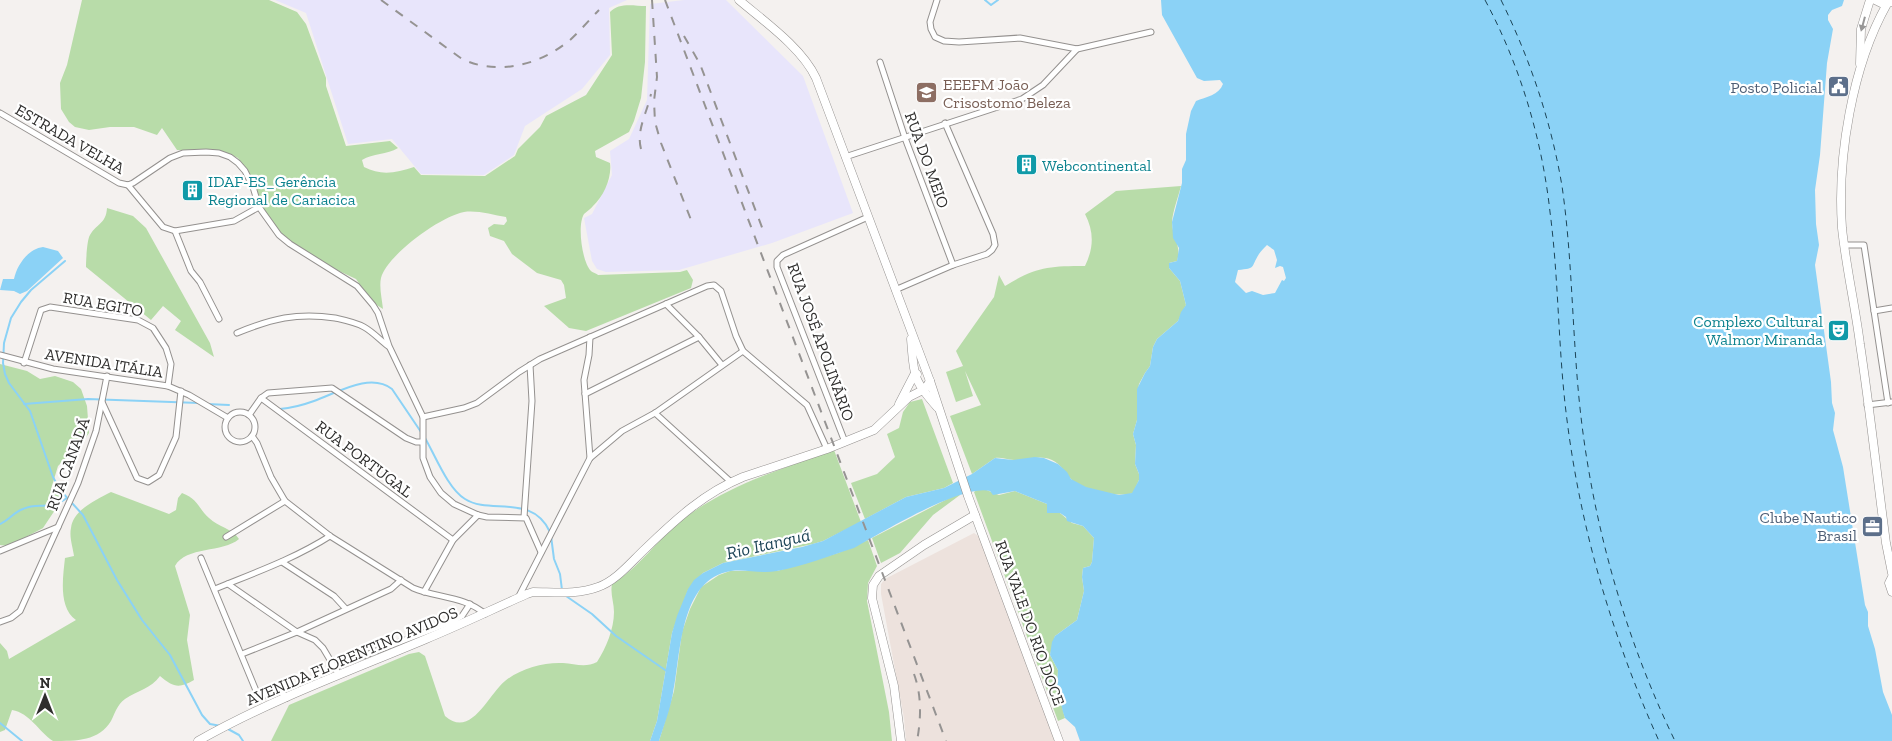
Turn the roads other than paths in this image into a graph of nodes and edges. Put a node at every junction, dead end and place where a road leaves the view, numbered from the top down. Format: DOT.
graph roads {
  1 [pos="740,0"];
  2 [pos="937,0"];
  3 [pos="1870,0"];
  4 [pos="1875,0"];
  5 [pos="1890,3"];
  6 [pos="1151,32"];
  7 [pos="1077,49"];
  8 [pos="880,62"];
  9 [pos="1860,66"];
  10 [pos="0,113"];
  11 [pos="945,123"];
  12 [pos="905,138"];
  13 [pos="845,157"];
  14 [pos="128,185"];
  15 [pos="259,207"];
  16 [pos="868,217"];
  17 [pos="175,231"];
  18 [pos="1844,245"];
  19 [pos="953,265"];
  20 [pos="895,290"];
  21 [pos="666,304"];
  22 [pos="1892,308"];
  23 [pos="1874,311"];
  24 [pos="219,320"];
  25 [pos="910,329"];
  26 [pos="237,333"];
  27 [pos="590,337"];
  28 [pos="699,337"];
  29 [pos="389,346"];
  30 [pos="743,351"];
  31 [pos="0,355"];
  32 [pos="24,363"];
  33 [pos="530,365"];
  34 [pos="722,365"];
  35 [pos="914,375"];
  36 [pos="107,376"];
  37 [pos="929,377"];
  38 [pos="168,386"];
  39 [pos="923,390"];
  40 [pos="181,391"];
  41 [pos="585,394"];
  42 [pos="261,398"];
  43 [pos="102,402"];
  44 [pos="1890,402"];
  45 [pos="1867,405"];
  46 [pos="897,408"];
  47 [pos="940,410"];
  48 [pos="655,413"];
  49 [pos="249,415"];
  50 [pos="422,417"];
  51 [pos="228,418"];
  52 [pos="252,436"];
  53 [pos="422,442"];
  54 [pos="845,442"];
  55 [pos="827,449"];
  56 [pos="590,458"];
  57 [pos="731,482"];
  58 [pos="285,501"];
  59 [pos="478,515"];
  60 [pos="975,515"];
  61 [pos="524,517"];
  62 [pos="58,527"];
  63 [pos="330,536"];
  64 [pos="226,537"];
  65 [pos="453,540"];
  66 [pos="0,551"];
  67 [pos="540,552"];
  68 [pos="201,558"];
  69 [pos="282,562"];
  70 [pos="1892,573"];
  71 [pos="1892,577"];
  72 [pos="400,580"];
  73 [pos="228,584"];
  74 [pos="215,589"];
  75 [pos="1892,591"];
  76 [pos="424,592"];
  77 [pos="518,598"];
  78 [pos="470,604"];
  79 [pos="346,609"];
  80 [pos="485,614"];
  81 [pos="0,622"];
  82 [pos="297,632"];
  83 [pos="242,654"];
  84 [pos="335,667"];
  85 [pos="339,675"];
  86 [pos="287,698"];
  87 [pos="198,741"];
  88 [pos="901,741"];
  89 [pos="1059,741"];
  1 -- 13 [label="street, RUA VALE DO RIO DOCE"];
  2 -- 7 [label="street"];
  3 -- 9 [label="street, one-way"];
  4 -- 5 [label="street"];
  5 -- 9 [label="street"];
  6 -- 7 [label="street"];
  7 -- 11 [label="street"];
  8 -- 12 [label="street, RUA DO MEIO"];
  9 -- 18 [label="street"];
  10 -- 14 [label="street, ESTRADA VELHA"];
  11 -- 12 [label="street"];
  11 -- 19 [label="street"];
  12 -- 13 [label="street"];
  12 -- 19 [label="street, RUA DO MEIO"];
  13 -- 16 [label="street, RUA VALE DO RIO DOCE"];
  14 -- 15 [label="street"];
  14 -- 17 [label="street"];
  15 -- 17 [label="street"];
  15 -- 29 [label="street"];
  16 -- 20 [label="street, RUA VALE DO RIO DOCE"];
  16 -- 54 [label="street, RUA JOSÉ APOLINÁRIO"];
  17 -- 24 [label="street"];
  18 -- 23 [label="street"];
  18 -- 45 [label="street"];
  19 -- 20 [label="street"];
  20 -- 25 [label="street, RUA VALE DO RIO DOCE"];
  21 -- 27 [label="street"];
  21 -- 28 [label="street"];
  21 -- 30 [label="street"];
  22 -- 23 [label="street"];
  23 -- 44 [label="street"];
  25 -- 35 [label="street"];
  25 -- 37 [label="street, RUA VALE DO RIO DOCE"];
  26 -- 29 [label="street"];
  27 -- 33 [label="street"];
  27 -- 41 [label="street"];
  28 -- 34 [label="street"];
  28 -- 41 [label="street"];
  29 -- 50 [label="street"];
  30 -- 34 [label="street"];
  30 -- 55 [label="street"];
  31 -- 32 [label="street, AVENIDA ITÁLIA"];
  32 -- 36 [label="street, AVENIDA ITÁLIA"];
  32 -- 38 [label="street, RUA EGITO"];
  33 -- 50 [label="street"];
  33 -- 61 [label="street"];
  34 -- 48 [label="street"];
  35 -- 37 [label="street"];
  35 -- 39 [label="street"];
  35 -- 46 [label="street"];
  36 -- 38 [label="street, AVENIDA ITÁLIA"];
  36 -- 43 [label="street, RUA CANADÁ"];
  37 -- 39 [label="street"];
  37 -- 47 [label="street, RUA VALE DO RIO DOCE"];
  38 -- 40 [label="street, AVENIDA ITÁLIA"];
  39 -- 46 [label="street"];
  39 -- 47 [label="street"];
  40 -- 43 [label="street"];
  40 -- 51 [label="street, AVENIDA ITÁLIA"];
  41 -- 56 [label="street"];
  42 -- 49 [label="street"];
  42 -- 53 [label="street"];
  42 -- 65 [label="street, RUA PORTUGAL"];
  43 -- 62 [label="street, RUA CANADÁ"];
  44 -- 45 [label="street"];
  45 -- 70 [label="street"];
  46 -- 54 [label="street, AVENIDA FLORENTINO AVIDOS"];
  47 -- 60 [label="street, RUA VALE DO RIO DOCE"];
  48 -- 56 [label="street"];
  48 -- 57 [label="street"];
  49 -- 51 [label="street"];
  49 -- 52 [label="street"];
  50 -- 53 [label="street"];
  51 -- 52 [label="street"];
  52 -- 58 [label="street"];
  53 -- 59 [label="street"];
  54 -- 55 [label="street, AVENIDA FLORENTINO AVIDOS"];
  55 -- 57 [label="street, AVENIDA FLORENTINO AVIDOS"];
  56 -- 67 [label="street"];
  57 -- 77 [label="street, AVENIDA FLORENTINO AVIDOS"];
  58 -- 63 [label="street"];
  58 -- 64 [label="street"];
  59 -- 61 [label="street"];
  59 -- 65 [label="street"];
  60 -- 88 [label="street"];
  60 -- 89 [label="street, RUA VALE DO RIO DOCE"];
  61 -- 67 [label="street"];
  62 -- 66 [label="street, RUA CANADÁ"];
  62 -- 81 [label="street"];
  63 -- 69 [label="street"];
  63 -- 72 [label="street"];
  65 -- 76 [label="street"];
  67 -- 77 [label="street"];
  68 -- 74 [label="street"];
  69 -- 73 [label="street"];
  69 -- 79 [label="street"];
  71 -- 75 [label="street"];
  72 -- 76 [label="street"];
  72 -- 79 [label="street"];
  73 -- 74 [label="street"];
  73 -- 82 [label="street"];
  74 -- 83 [label="street"];
  76 -- 78 [label="street"];
  77 -- 80 [label="street, AVENIDA FLORENTINO AVIDOS"];
  78 -- 80 [label="street"];
  78 -- 84 [label="street"];
  79 -- 82 [label="street"];
  80 -- 85 [label="street, AVENIDA FLORENTINO AVIDOS"];
  82 -- 83 [label="street"];
  82 -- 84 [label="street"];
  83 -- 86 [label="street"];
  84 -- 85 [label="street"];
  85 -- 86 [label="street, AVENIDA FLORENTINO AVIDOS"];
  86 -- 87 [label="street, AVENIDA FLORENTINO AVIDOS"];
}
